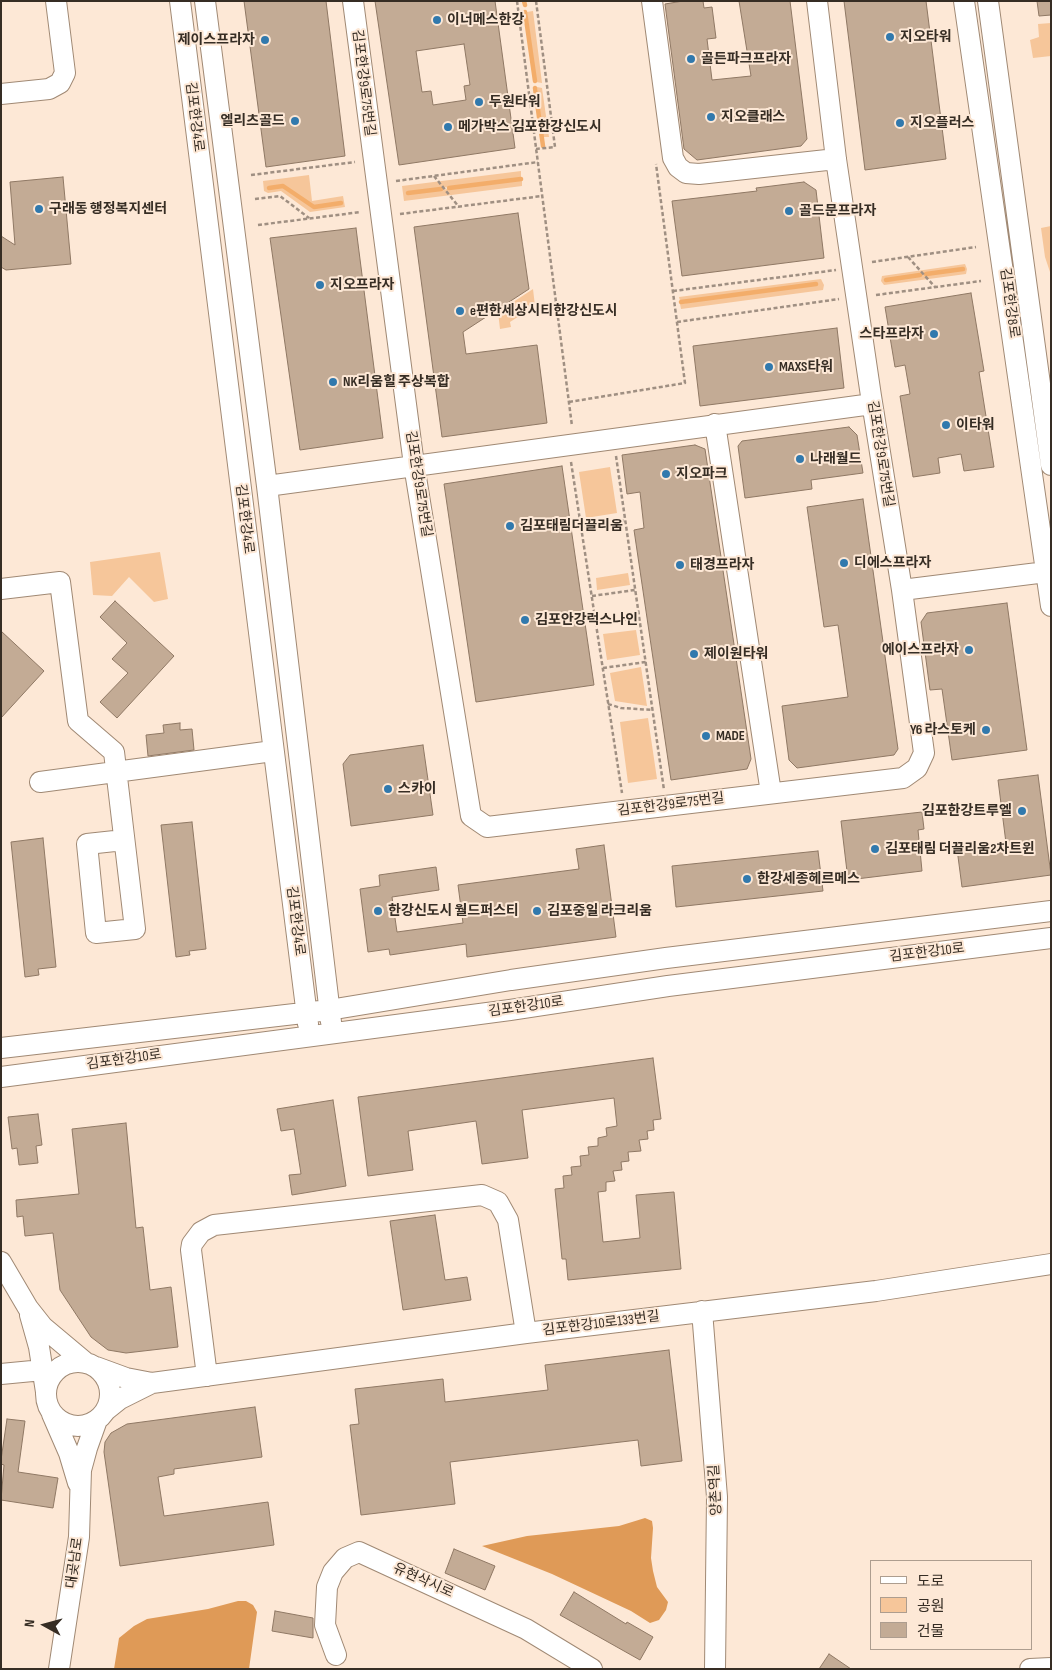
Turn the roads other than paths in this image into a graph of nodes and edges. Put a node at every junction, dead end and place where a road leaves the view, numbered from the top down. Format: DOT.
graph roads {
  1 [pos="56,1"];
  2 [pos="180,1"];
  3 [pos="206,1"];
  4 [pos="353,1"];
  5 [pos="652,1"];
  6 [pos="817,1"];
  7 [pos="964,1"];
  8 [pos="988,1"];
  9 [pos="1,94"];
  10 [pos="836,159"];
  11 [pos="872,404"];
  12 [pos="715,424"];
  13 [pos="414,465"];
  14 [pos="1051,465"];
  15 [pos="267,486"];
  16 [pos="1046,572"];
  17 [pos="1,589"];
  18 [pos="902,590"];
  19 [pos="1051,606"];
  20 [pos="273,751"];
  21 [pos="116,772"];
  22 [pos="40,782"];
  23 [pos="771,792"];
  24 [pos="124,840"];
  25 [pos="1051,911"];
  26 [pos="1051,938"];
  27 [pos="329,1010"];
  28 [pos="307,1012"];
  29 [pos="332,1034"];
  30 [pos="310,1037"];
  31 [pos="1,1048"];
  32 [pos="1,1077"];
  33 [pos="1,1262"];
  34 [pos="1051,1264"];
  35 [pos="28,1308"];
  36 [pos="702,1311"];
  37 [pos="526,1333"];
  38 [pos="91,1365"];
  39 [pos="43,1370"];
  40 [pos="1,1374"];
  41 [pos="207,1376"];
  42 [pos="152,1382"];
  43 [pos="46,1392"];
  44 [pos="51,1412"];
  45 [pos="101,1416"];
  46 [pos="80,1487"];
  47 [pos="336,1655"];
  48 [pos="1051,1668"];
  49 [pos="59,1669"];
  50 [pos="592,1669"];
  51 [pos="715,1669"];
  52 [pos="1030,1669"];
  1 -- 9 [label="street"];
  2 -- 20 [label="street, 김포한강4로"];
  3 -- 15 [label="street, 김포한강4로"];
  4 -- 13 [label="street, 김포한강9로75번길"];
  5 -- 10 [label="street"];
  6 -- 10 [label="street, 김포한강9로75번길"];
  7 -- 16 [label="street, 김포한강8로"];
  8 -- 14 [label="street, 김포한강8로"];
  10 -- 11 [label="street, 김포한강9로75번길"];
  11 -- 12 [label="street"];
  11 -- 18 [label="street, 김포한강9로75번길"];
  12 -- 13 [label="street"];
  12 -- 23 [label="street"];
  13 -- 15 [label="street"];
  13 -- 23 [label="street, 김포한강9로75번길"];
  15 -- 27 [label="street, 김포한강4로"];
  16 -- 18 [label="street"];
  16 -- 19 [label="street, 김포한강8로"];
  17 -- 21 [label="street"];
  18 -- 23 [label="street, 김포한강9로75번길"];
  20 -- 21 [label="street"];
  20 -- 28 [label="street, 김포한강4로"];
  21 -- 22 [label="street"];
  21 -- 24 [label="street"];
  24 -- 24 [label="street"];
  25 -- 27 [label="street, 김포한강10로"];
  26 -- 29 [label="street, 김포한강10로"];
  27 -- 28 [label="street, 김포한강10로"];
  27 -- 29 [label="street, 김포한강4로"];
  28 -- 30 [label="street, 김포한강4로"];
  28 -- 31 [label="street, 김포한강10로"];
  29 -- 30 [label="street, 김포한강10로"];
  30 -- 32 [label="street, 김포한강10로"];
  33 -- 35 [label="street"];
  34 -- 36 [label="street, 김포한강10로133번길"];
  35 -- 38 [label="street"];
  35 -- 39 [label="street"];
  36 -- 37 [label="street, 김포한강10로133번길"];
  36 -- 51 [label="street, 양촌역길"];
  37 -- 41 [label="street, 김포한강10로133번길"];
  37 -- 41 [label="street"];
  38 -- 42 [label="street"];
  38 -- 43 [label="street"];
  38 -- 45 [label="street"];
  39 -- 40 [label="street"];
  39 -- 43 [label="street"];
  41 -- 42 [label="street, 김포한강10로133번길"];
  42 -- 45 [label="street"];
  43 -- 44 [label="street"];
  44 -- 45 [label="street"];
  44 -- 46 [label="street"];
  45 -- 46 [label="street"];
  46 -- 49 [label="street, 대곶남로"];
  47 -- 50 [label="street, 유현삭시로"];
  48 -- 52 [label="street"];
}
